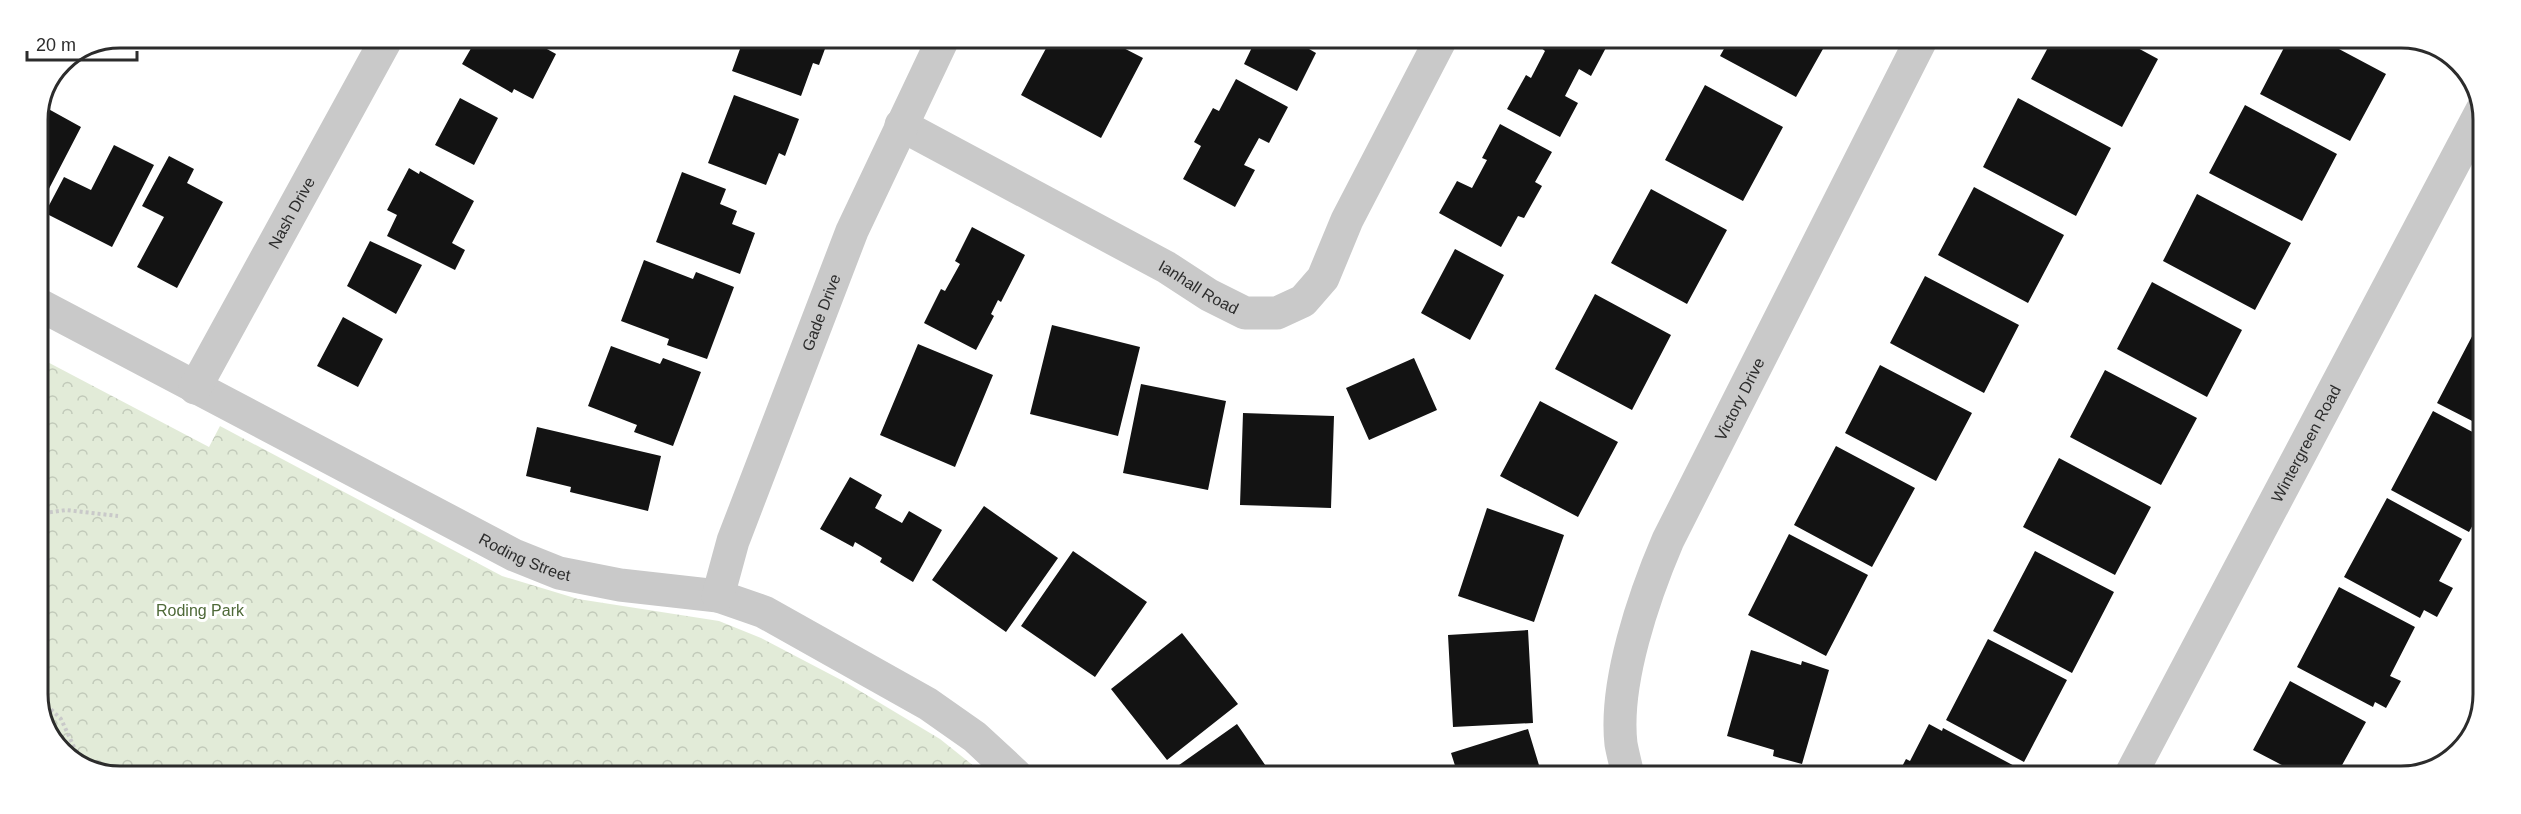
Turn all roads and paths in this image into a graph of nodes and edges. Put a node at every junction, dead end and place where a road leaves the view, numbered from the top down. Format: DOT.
graph roads {
  1 [pos="382,48"];
  2 [pos="939,48"];
  3 [pos="1436,48"];
  4 [pos="1917,48"];
  5 [pos="901,125"];
  6 [pos="2473,127"];
  7 [pos="48,309"];
  8 [pos="195,388"];
  9 [pos="48,513"];
  10 [pos="118,516"];
  11 [pos="718,596"];
  12 [pos="49,707"];
  13 [pos="76,751"];
  14 [pos="1006,766"];
  15 [pos="1626,766"];
  16 [pos="2135,766"];
  1 -- 8 [label="street, Nash Drive"];
  2 -- 5 [label="street, Gade Drive"];
  3 -- 5 [label="street, Ianhall Road"];
  4 -- 15 [label="street, Victory Drive"];
  5 -- 11 [label="street, Gade Drive"];
  6 -- 16 [label="street, Wintergreen Road"];
  7 -- 8 [label="street, Roding Street"];
  8 -- 11 [label="street, Roding Street"];
  9 -- 10 [label="path"];
  11 -- 14 [label="street, Roding Street"];
  12 -- 13 [label="path"];
}
